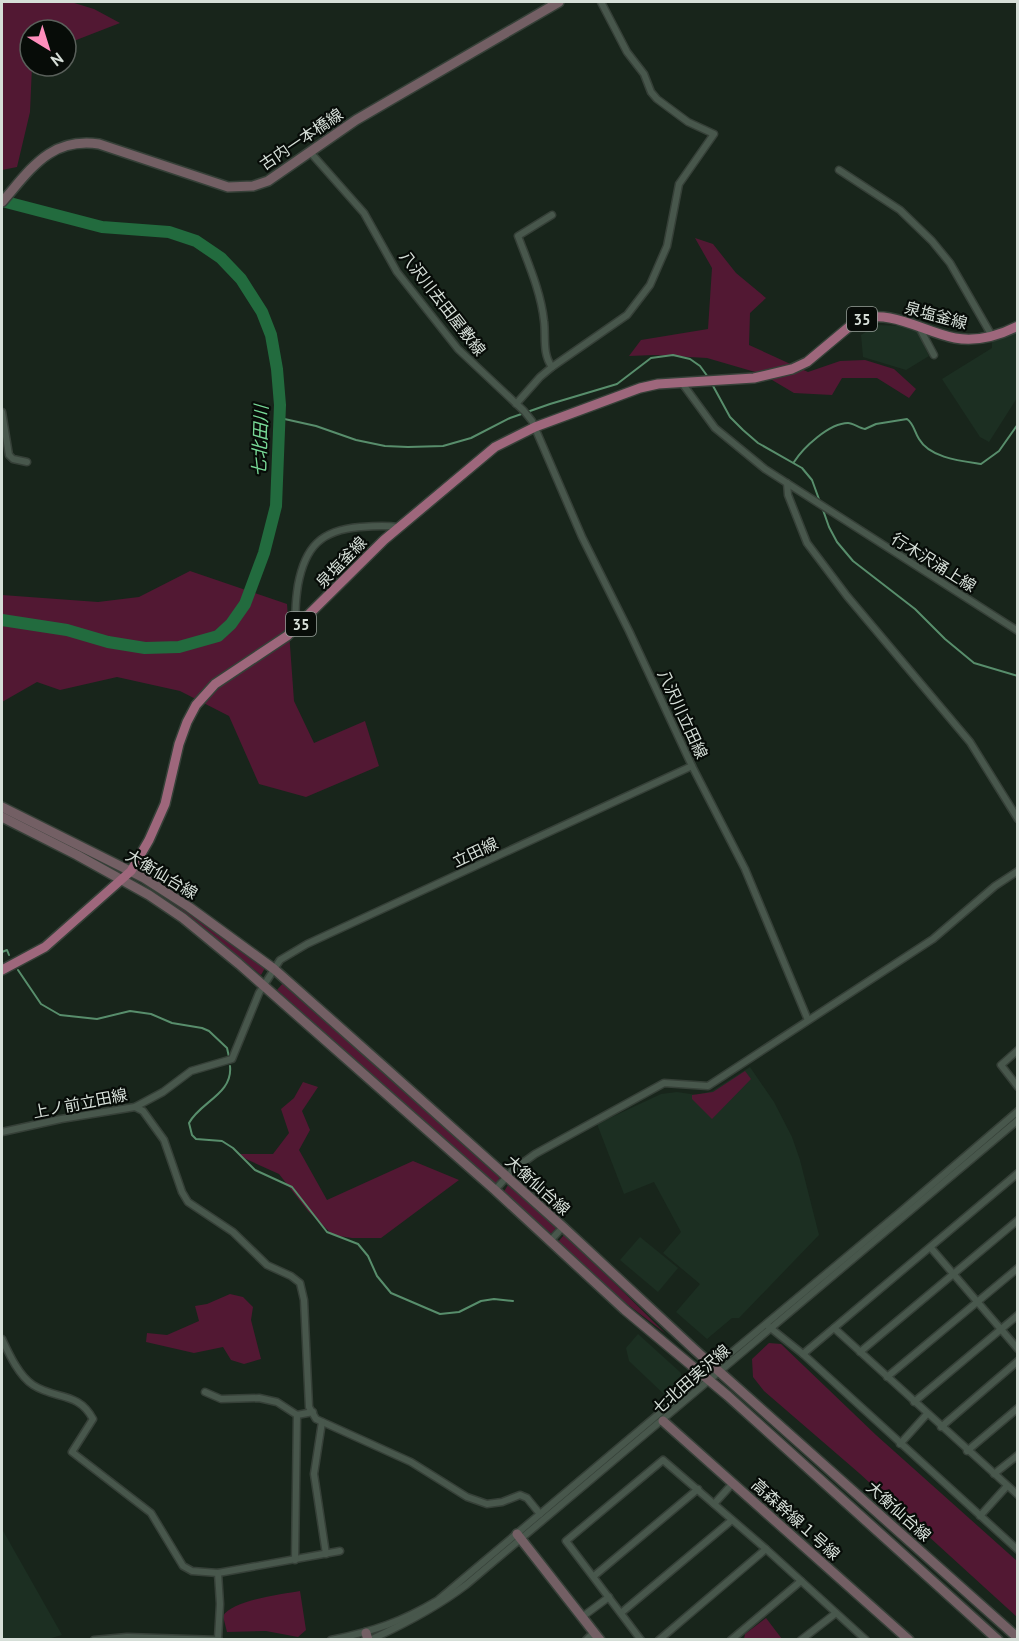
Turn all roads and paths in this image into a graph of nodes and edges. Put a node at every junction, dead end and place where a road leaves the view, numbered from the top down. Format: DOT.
graph roads {
  1 [pos="559,2"];
  2 [pos="602,2"];
  3 [pos="310,152"];
  4 [pos="839,171"];
  5 [pos="2,202"];
  6 [pos="552,215"];
  7 [pos="1017,326"];
  8 [pos="919,327"];
  9 [pos="992,336"];
  10 [pos="934,355"];
  11 [pos="552,367"];
  12 [pos="682,383"];
  13 [pos="518,406"];
  14 [pos="2,412"];
  15 [pos="533,424"];
  16 [pos="27,462"];
  17 [pos="787,483"];
  18 [pos="398,527"];
  19 [pos="297,627"];
  20 [pos="1017,631"];
  21 [pos="692,766"];
  22 [pos="2,807"];
  23 [pos="2,817"];
  24 [pos="1017,819"];
  25 [pos="131,871"];
  26 [pos="1017,871"];
  27 [pos="122,881"];
  28 [pos="274,969"];
  29 [pos="2,970"];
  30 [pos="263,985"];
  31 [pos="808,1020"];
  32 [pos="1017,1050"];
  33 [pos="1017,1087"];
  34 [pos="135,1107"];
  35 [pos="1017,1111"];
  36 [pos="1017,1120"];
  37 [pos="2,1132"];
  38 [pos="1017,1173"];
  39 [pos="507,1177"];
  40 [pos="495,1190"];
  41 [pos="1017,1220"];
  42 [pos="562,1227"];
  43 [pos="550,1241"];
  44 [pos="931,1248"];
  45 [pos="1017,1268"];
  46 [pos="954,1274"];
  47 [pos="978,1302"];
  48 [pos="1017,1315"];
  49 [pos="768,1326"];
  50 [pos="834,1328"];
  51 [pos="1000,1329"];
  52 [pos="2,1339"];
  53 [pos="1017,1349"];
  54 [pos="860,1352"];
  55 [pos="803,1354"];
  56 [pos="1017,1361"];
  57 [pos="718,1369"];
  58 [pos="886,1377"];
  59 [pos="707,1378"];
  60 [pos="205,1392"];
  61 [pos="914,1402"];
  62 [pos="1017,1408"];
  63 [pos="313,1413"];
  64 [pos="927,1414"];
  65 [pos="297,1415"];
  66 [pos="663,1421"];
  67 [pos="322,1422"];
  68 [pos="941,1427"];
  69 [pos="900,1444"];
  70 [pos="967,1451"];
  71 [pos="1017,1455"];
  72 [pos="994,1474"];
  73 [pos="733,1483"];
  74 [pos="1007,1486"];
  75 [pos="698,1489"];
  76 [pos="1017,1495"];
  77 [pos="714,1504"];
  78 [pos="540,1514"];
  79 [pos="980,1516"];
  80 [pos="732,1520"];
  81 [pos="519,1537"];
  82 [pos="766,1549"];
  83 [pos="1017,1550"];
  84 [pos="340,1551"];
  85 [pos="326,1554"];
  86 [pos="294,1560"];
  87 [pos="218,1573"];
  88 [pos="594,1576"];
  89 [pos="801,1581"];
  90 [pos="609,1597"];
  91 [pos="621,1613"];
  92 [pos="836,1613"];
  93 [pos="582,1617"];
  94 [pos="597,1636"];
  95 [pos="368,1637"];
  96 [pos="902,1637"];
  97 [pos="735,1638"];
  98 [pos="1017,1638"];
  99 [pos="94,1640"];
  100 [pos="219,1640"];
  101 [pos="332,1640"];
  102 [pos="586,1640"];
  103 [pos="641,1640"];
  104 [pos="659,1640"];
  105 [pos="801,1640"];
  106 [pos="866,1640"];
  107 [pos="998,1640"];
  1 -- 3 [label="main road, 古内一本橋線"];
  2 -- 11 [label="street"];
  3 -- 5 [label="main road, 古内一本橋線"];
  3 -- 13 [label="street, 八沢川去田屋敷線"];
  4 -- 9 [label="street"];
  6 -- 11 [label="street"];
  7 -- 9 [label="main road, 泉塩釜線 / 35"];
  8 -- 9 [label="main road, 泉塩釜線 / 35"];
  8 -- 10 [label="street"];
  8 -- 12 [label="main road, 泉塩釜線 / 35"];
  11 -- 13 [label="street"];
  12 -- 15 [label="main road, 泉塩釜線 / 35"];
  12 -- 17 [label="street, 行木沢涌上線"];
  13 -- 15 [label="street, 八沢川去田屋敷線"];
  14 -- 16 [label="street"];
  15 -- 18 [label="main road, 泉塩釜線 / 35"];
  15 -- 21 [label="street, 八沢川立田線"];
  17 -- 20 [label="street, 行木沢涌上線"];
  17 -- 24 [label="street"];
  18 -- 19 [label="main road, 泉塩釜線 / 35"];
  18 -- 19 [label="street"];
  19 -- 25 [label="main road, 泉塩釜線 / 35"];
  21 -- 28 [label="street, 立田線"];
  21 -- 31 [label="street, 八沢川立田線"];
  22 -- 25 [label="main road, 大衡仙台線"];
  23 -- 27 [label="main road, 大衡仙台線"];
  25 -- 27 [label="main road, 泉塩釜線 / 35"];
  25 -- 28 [label="main road, 大衡仙台線"];
  26 -- 31 [label="street"];
  27 -- 29 [label="main road, 泉塩釜線 / 35"];
  27 -- 30 [label="main road, 大衡仙台線"];
  28 -- 30 [label="street, 上ノ前立田線"];
  28 -- 39 [label="main road, 大衡仙台線"];
  30 -- 34 [label="street, 上ノ前立田線"];
  30 -- 40 [label="main road, 大衡仙台線"];
  31 -- 39 [label="street"];
  32 -- 33 [label="street"];
  34 -- 37 [label="street, 上ノ前立田線"];
  34 -- 63 [label="street"];
  35 -- 49 [label="street"];
  36 -- 49 [label="street"];
  38 -- 44 [label="street"];
  39 -- 40 [label="street"];
  39 -- 42 [label="main road, 大衡仙台線"];
  40 -- 43 [label="main road, 大衡仙台線"];
  41 -- 46 [label="street"];
  42 -- 43 [label="street"];
  42 -- 57 [label="main road, 大衡仙台線"];
  43 -- 59 [label="main road, 大衡仙台線"];
  44 -- 46 [label="street"];
  44 -- 50 [label="street"];
  45 -- 47 [label="street"];
  46 -- 47 [label="street"];
  46 -- 54 [label="street"];
  47 -- 51 [label="street"];
  47 -- 58 [label="street"];
  48 -- 51 [label="street"];
  49 -- 55 [label="street"];
  49 -- 57 [label="street"];
  50 -- 54 [label="street"];
  50 -- 55 [label="street"];
  51 -- 53 [label="street"];
  51 -- 61 [label="street"];
  52 -- 87 [label="street"];
  54 -- 58 [label="street"];
  55 -- 69 [label="street"];
  56 -- 68 [label="street"];
  57 -- 59 [label="street"];
  57 -- 98 [label="main road, 大衡仙台線"];
  58 -- 61 [label="street"];
  59 -- 66 [label="street, 七北田実沢線"];
  59 -- 78 [label="street"];
  59 -- 107 [label="main road, 大衡仙台線"];
  60 -- 65 [label="street"];
  61 -- 64 [label="street"];
  62 -- 70 [label="street"];
  63 -- 65 [label="street"];
  63 -- 67 [label="street"];
  64 -- 68 [label="street"];
  64 -- 69 [label="street"];
  65 -- 86 [label="street"];
  66 -- 73 [label="main road, 高森幹線１号線"];
  66 -- 81 [label="street, 七北田実沢線"];
  67 -- 78 [label="street"];
  67 -- 85 [label="street"];
  68 -- 70 [label="street"];
  69 -- 79 [label="street"];
  70 -- 72 [label="street"];
  71 -- 72 [label="street"];
  72 -- 74 [label="street"];
  73 -- 77 [label="street"];
  73 -- 96 [label="main road, 高森幹線１号線"];
  74 -- 76 [label="street"];
  74 -- 79 [label="street"];
  75 -- 77 [label="street"];
  75 -- 88 [label="street"];
  75 -- 88 [label="street"];
  77 -- 80 [label="street"];
  78 -- 81 [label="street"];
  79 -- 83 [label="street"];
  80 -- 82 [label="street"];
  80 -- 91 [label="street"];
  81 -- 93 [label="main road"];
  81 -- 95 [label="street"];
  82 -- 89 [label="street"];
  82 -- 104 [label="street"];
  84 -- 85 [label="street"];
  85 -- 86 [label="street"];
  86 -- 87 [label="street"];
  87 -- 100 [label="street"];
  88 -- 90 [label="street"];
  89 -- 92 [label="street"];
  89 -- 97 [label="street"];
  90 -- 91 [label="street"];
  90 -- 93 [label="street"];
  91 -- 103 [label="street"];
  92 -- 105 [label="street"];
  92 -- 106 [label="street"];
  93 -- 94 [label="main road"];
  94 -- 102 [label="street"];
  95 -- 101 [label="street"];
  99 -- 100 [label="street"];
}
